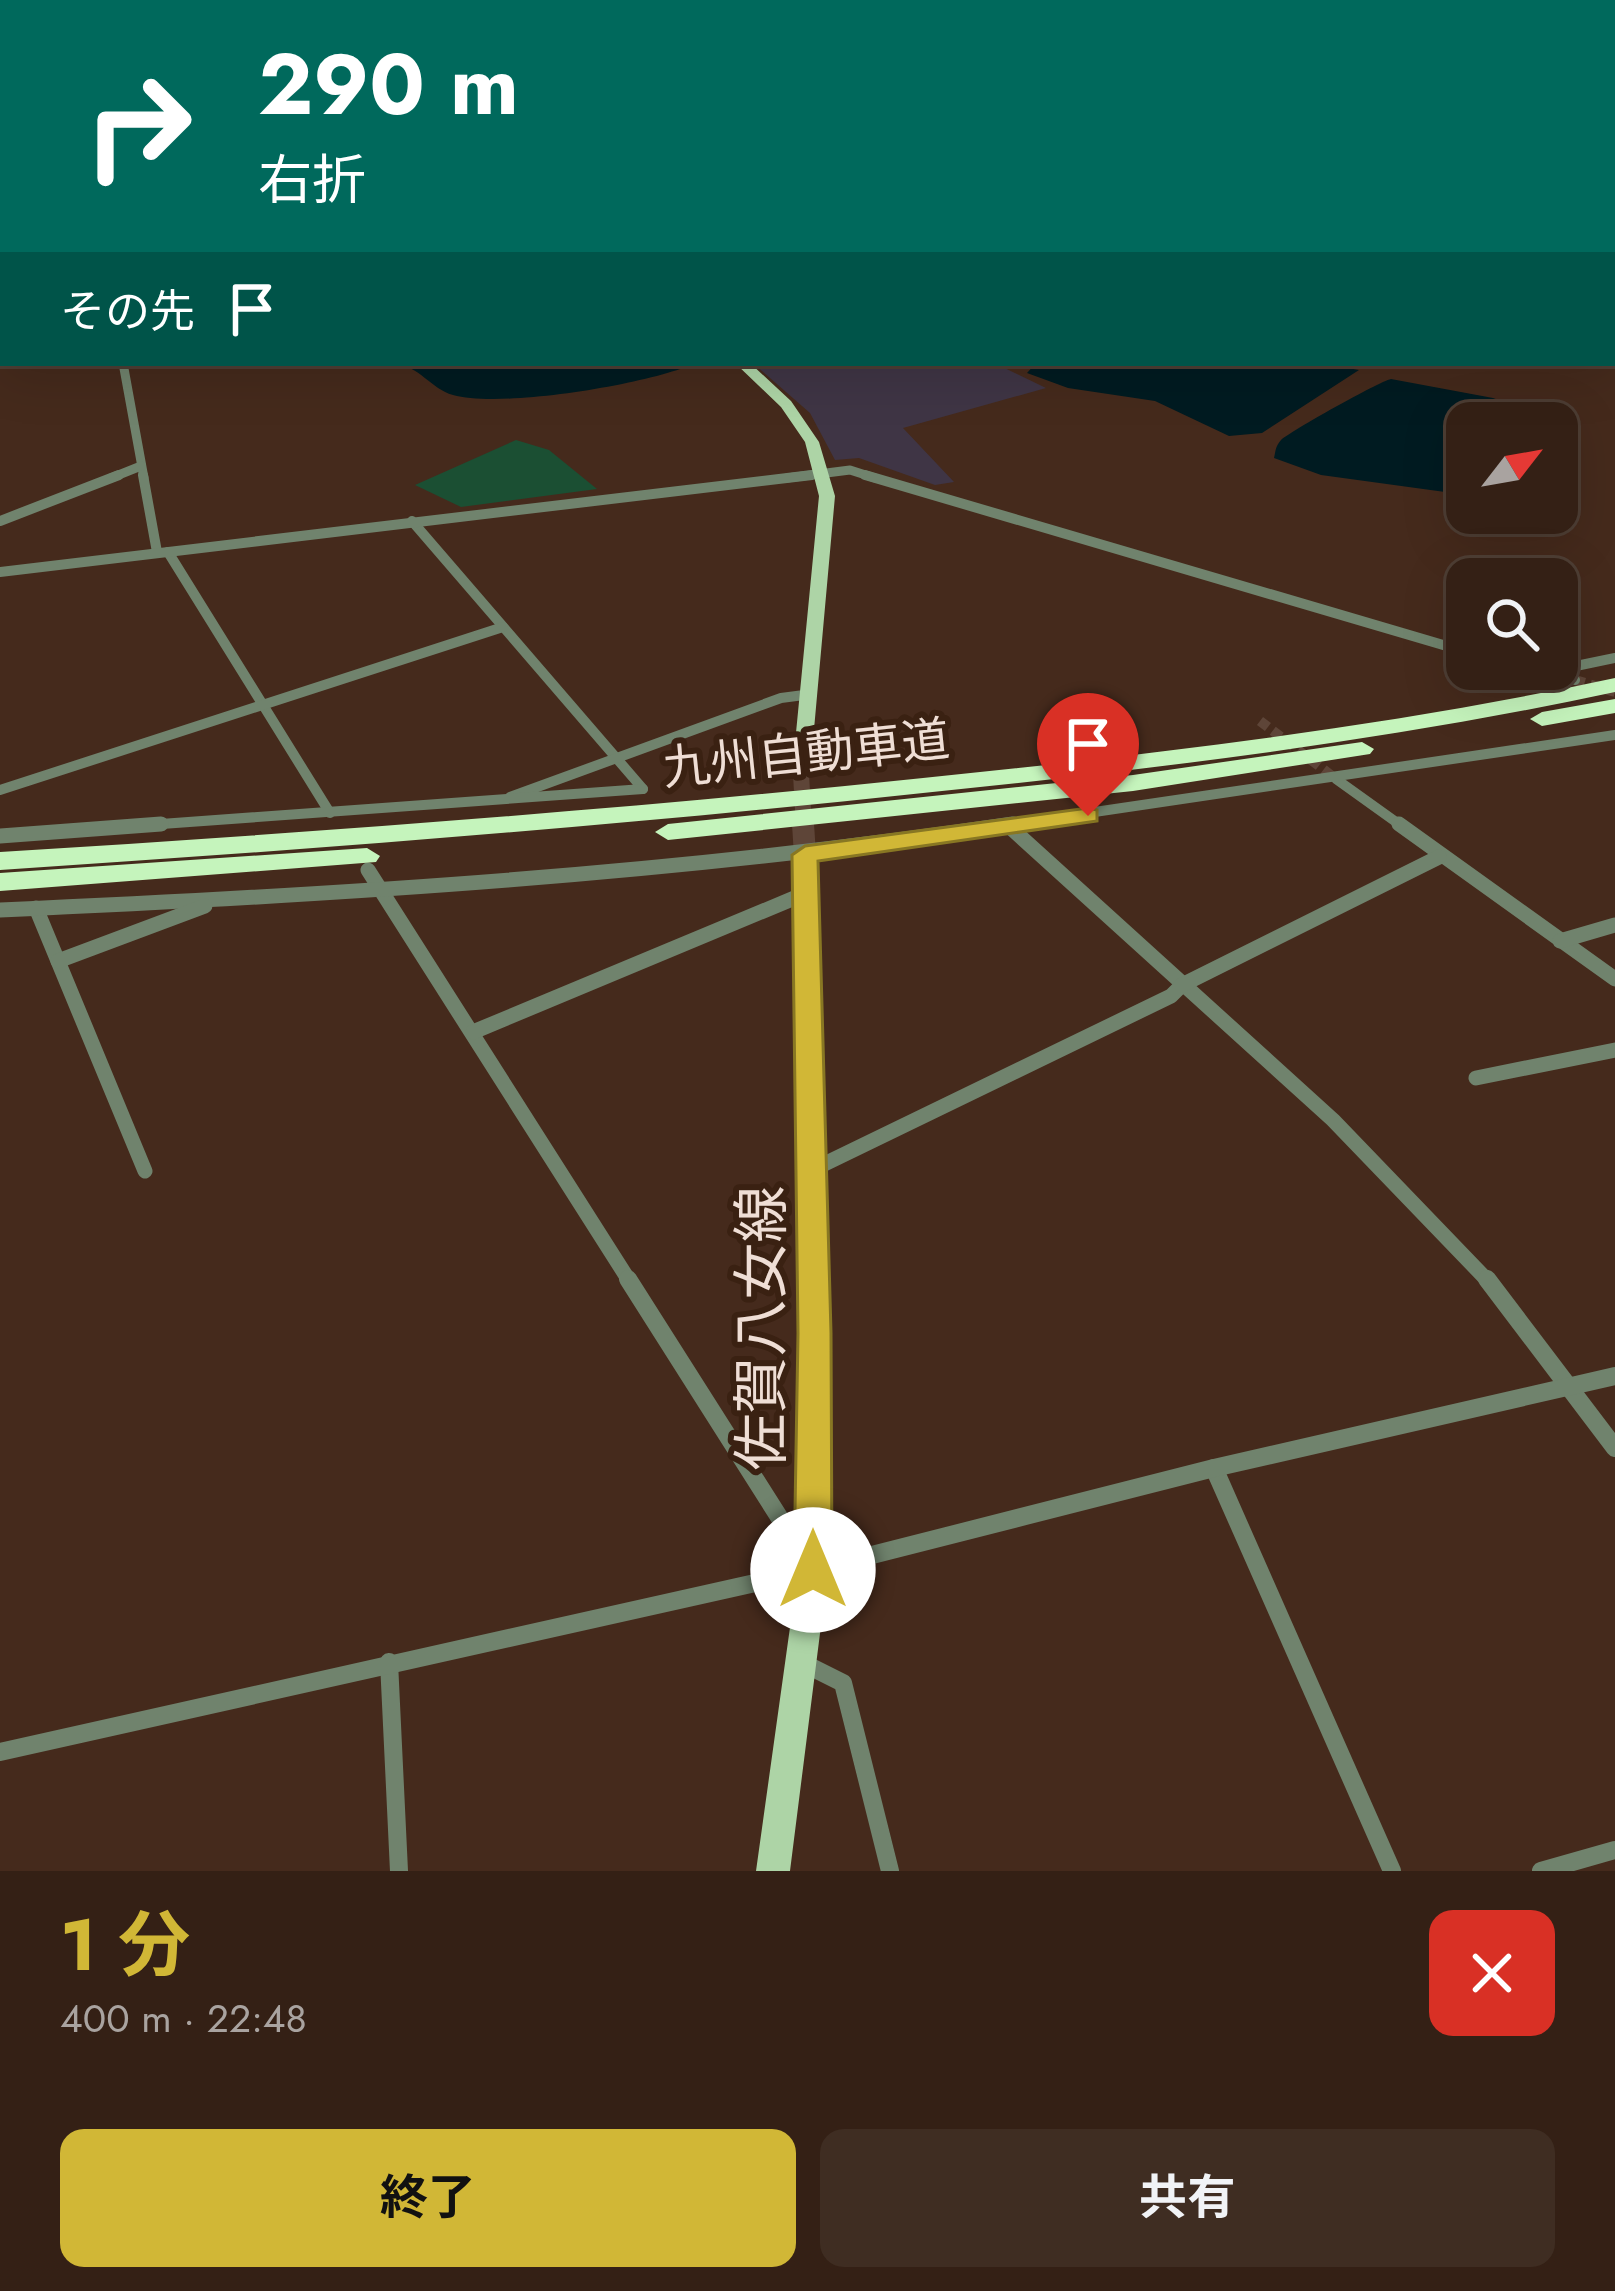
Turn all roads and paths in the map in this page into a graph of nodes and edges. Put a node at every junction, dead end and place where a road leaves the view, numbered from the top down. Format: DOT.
graph roads {
  1 [pos="124,366"];
  2 [pos="745,366"];
  3 [pos="141,466"];
  4 [pos="821,473"];
  5 [pos="0,521"];
  6 [pos="412,521"];
  7 [pos="162,552"];
  8 [pos="0,572"];
  9 [pos="503,627"];
  10 [pos="1446,646"];
  11 [pos="1615,658"];
  12 [pos="1578,666"];
  13 [pos="1615,685"];
  14 [pos="804,695"];
  15 [pos="261,705"];
  16 [pos="1615,706"];
  17 [pos="1615,735"];
  18 [pos="616,757"];
  19 [pos="801,774"];
  20 [pos="1336,779"];
  21 [pos="0,790"];
  22 [pos="494,803"];
  23 [pos="337,816"];
  24 [pos="1011,828"];
  25 [pos="1,838"];
  26 [pos="805,855"];
  27 [pos="1439,857"];
  28 [pos="368,870"];
  29 [pos="0,882"];
  30 [pos="378,887"];
  31 [pos="804,894"];
  32 [pos="221,900"];
  33 [pos="36,908"];
  34 [pos="0,910"];
  35 [pos="1615,925"];
  36 [pos="1560,940"];
  37 [pos="58,961"];
  38 [pos="1615,980"];
  39 [pos="1182,985"];
  40 [pos="473,1032"];
  41 [pos="1615,1050"];
  42 [pos="1476,1078"];
  43 [pos="812,1170"];
  44 [pos="145,1171"];
  45 [pos="1615,1376"];
  46 [pos="1575,1385"];
  47 [pos="1615,1448"];
  48 [pos="1214,1468"];
  49 [pos="813,1570"];
  50 [pos="800,1661"];
  51 [pos="389,1662"];
  52 [pos="0,1752"];
  53 [pos="1615,1850"];
  54 [pos="399,1871"];
  55 [pos="773,1871"];
  56 [pos="890,1871"];
  57 [pos="1392,1871"];
  58 [pos="1541,1871"];
  1 -- 3 [label="street"];
  2 -- 4 [label="main road"];
  3 -- 5 [label="street"];
  3 -- 7 [label="street"];
  4 -- 6 [label="street"];
  4 -- 10 [label="street"];
  4 -- 14 [label="main road"];
  6 -- 7 [label="street"];
  6 -- 9 [label="street"];
  7 -- 8 [label="street"];
  7 -- 15 [label="street"];
  9 -- 15 [label="street"];
  9 -- 18 [label="street"];
  11 -- 12 [label="street"];
  13 -- 25 [label="highway, 九州自動車道"];
  14 -- 18 [label="street"];
  14 -- 19 [label="main road"];
  15 -- 21 [label="street"];
  15 -- 23 [label="street"];
  16 -- 29 [label="highway, 九州自動車道"];
  17 -- 20 [label="street"];
  18 -- 22 [label="street"];
  18 -- 22 [label="street"];
  20 -- 24 [label="street"];
  20 -- 27 [label="street"];
  22 -- 23 [label="street"];
  23 -- 25 [label="street"];
  24 -- 26 [label="street"];
  24 -- 39 [label="street"];
  26 -- 30 [label="street"];
  26 -- 31 [label="main road, 佐賀八女線"];
  27 -- 36 [label="street"];
  27 -- 39 [label="street"];
  28 -- 30 [label="street"];
  30 -- 32 [label="street"];
  30 -- 40 [label="street"];
  31 -- 40 [label="street"];
  31 -- 43 [label="main road, 佐賀八女線"];
  32 -- 33 [label="street"];
  32 -- 37 [label="street"];
  33 -- 34 [label="street"];
  33 -- 37 [label="street"];
  35 -- 36 [label="street"];
  36 -- 38 [label="street"];
  37 -- 44 [label="street"];
  39 -- 43 [label="street"];
  39 -- 46 [label="street"];
  40 -- 49 [label="street"];
  41 -- 42 [label="street"];
  43 -- 49 [label="main road, 佐賀八女線"];
  45 -- 46 [label="street"];
  46 -- 47 [label="street"];
  46 -- 48 [label="street"];
  48 -- 49 [label="street"];
  48 -- 57 [label="street"];
  49 -- 50 [label="main road, 佐賀八女線"];
  49 -- 51 [label="street"];
  50 -- 55 [label="main road, 佐賀八女線"];
  50 -- 56 [label="street"];
  51 -- 52 [label="street"];
  51 -- 54 [label="street"];
  53 -- 58 [label="street"];
}
